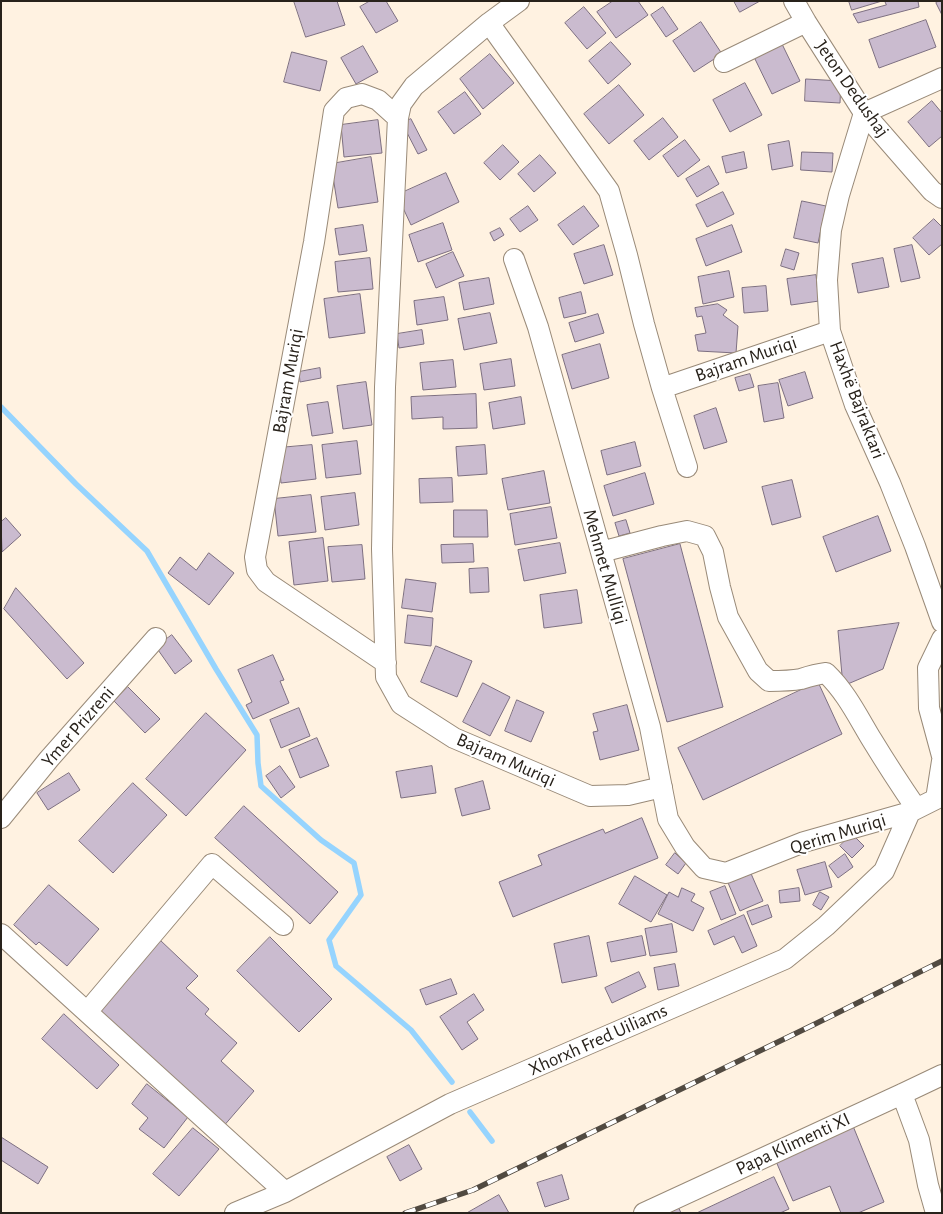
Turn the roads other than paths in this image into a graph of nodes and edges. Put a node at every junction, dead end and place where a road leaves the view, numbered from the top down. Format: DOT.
graph roads {
  1 [pos="519,1"];
  2 [pos="794,1"];
  3 [pos="806,22"];
  4 [pos="489,23"];
  5 [pos="724,62"];
  6 [pos="942,78"];
  7 [pos="864,113"];
  8 [pos="398,118"];
  9 [pos="942,198"];
  10 [pos="514,259"];
  11 [pos="830,331"];
  12 [pos="662,388"];
  13 [pos="687,467"];
  14 [pos="601,552"];
  15 [pos="942,622"];
  16 [pos="156,638"];
  17 [pos="942,639"];
  18 [pos="386,663"];
  19 [pos="942,756"];
  20 [pos="942,761"];
  21 [pos="662,787"];
  22 [pos="913,810"];
  23 [pos="1,818"];
  24 [pos="704,868"];
  25 [pos="282,925"];
  26 [pos="1,934"];
  27 [pos="87,1012"];
  28 [pos="942,1074"];
  29 [pos="902,1094"];
  30 [pos="285,1192"];
  31 [pos="235,1213"];
  32 [pos="644,1213"];
  33 [pos="936,1213"];
  1 -- 4 [label="street, Bajram Muriqi"];
  2 -- 3 [label="street, Jeton Dedushaj"];
  3 -- 5 [label="street, Jeton Dedushaj"];
  3 -- 7 [label="street, Jeton Dedushaj"];
  4 -- 8 [label="street, Bajram Muriqi"];
  4 -- 12 [label="street"];
  6 -- 7 [label="street"];
  7 -- 9 [label="street, Jeton Dedushaj"];
  7 -- 11 [label="street, Haxhë Bajraktari"];
  8 -- 18 [label="street, Bajram Muriqi"];
  8 -- 18 [label="street, Bajram Muriqi"];
  10 -- 14 [label="street, Mehmet Mulliqi"];
  11 -- 12 [label="street, Bajram Muriqi"];
  11 -- 15 [label="street, Haxhë Bajraktari"];
  12 -- 13 [label="street"];
  14 -- 21 [label="street, Mehmet Mulliqi"];
  14 -- 22 [label="street"];
  16 -- 23 [label="street, Ymer Prizreni"];
  17 -- 19 [label="street"];
  18 -- 21 [label="street, Bajram Muriqi"];
  20 -- 22 [label="street, Qerim Muriqi"];
  21 -- 24 [label="street, Mehmet Mulliqi"];
  22 -- 24 [label="street, Qerim Muriqi"];
  22 -- 30 [label="street, Xhorxh Fred Uiliams"];
  25 -- 27 [label="street"];
  26 -- 27 [label="street"];
  27 -- 30 [label="street"];
  28 -- 29 [label="street, Papa Klimenti XI"];
  29 -- 32 [label="street, Papa Klimenti XI"];
  29 -- 33 [label="street"];
  30 -- 31 [label="street, Xhorxh Fred Uiliams"];
}
